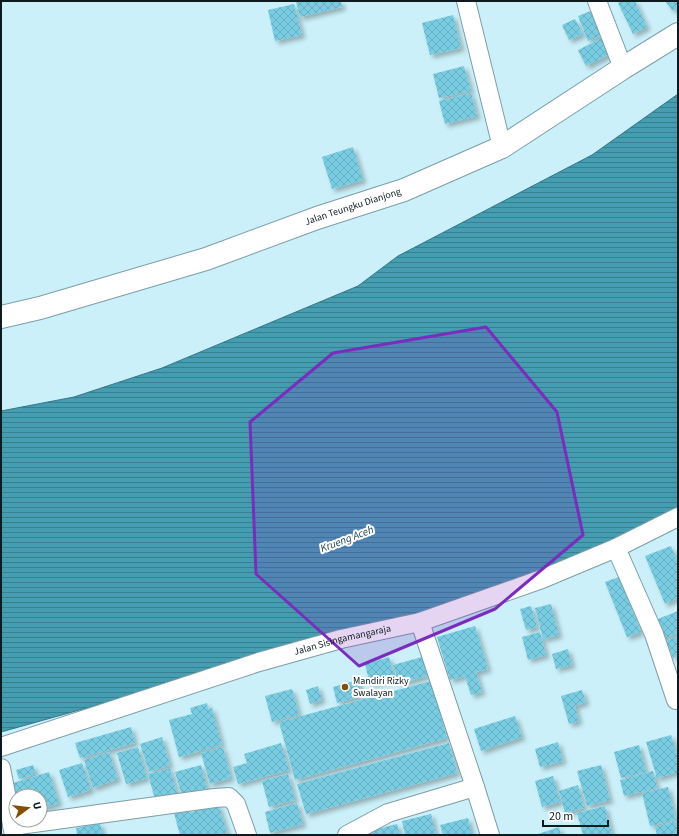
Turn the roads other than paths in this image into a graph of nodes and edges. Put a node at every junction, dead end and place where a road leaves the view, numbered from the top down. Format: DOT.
graph roads {
  1 [pos="466,1"];
  2 [pos="597,1"];
  3 [pos="678,34"];
  4 [pos="623,68"];
  5 [pos="502,146"];
  6 [pos="1,317"];
  7 [pos="678,517"];
  8 [pos="616,548"];
  9 [pos="420,622"];
  10 [pos="676,700"];
  11 [pos="1,747"];
  12 [pos="1,768"];
  13 [pos="475,787"];
  14 [pos="13,831"];
  15 [pos="247,835"];
  16 [pos="347,835"];
  17 [pos="490,835"];
  1 -- 5 [label="street"];
  2 -- 4 [label="street"];
  3 -- 4 [label="street, Jalan Teungku Dianjong"];
  4 -- 5 [label="street, Jalan Teungku Dianjong"];
  5 -- 6 [label="street, Jalan Teungku Dianjong"];
  7 -- 8 [label="street, Jalan Sisingamangaraja"];
  8 -- 9 [label="street, Jalan Sisingamangaraja"];
  8 -- 10 [label="street"];
  9 -- 11 [label="street, Jalan Sisingamangaraja"];
  9 -- 13 [label="street"];
  12 -- 14 [label="street"];
  13 -- 16 [label="street"];
  13 -- 17 [label="street"];
  14 -- 15 [label="street"];
}
